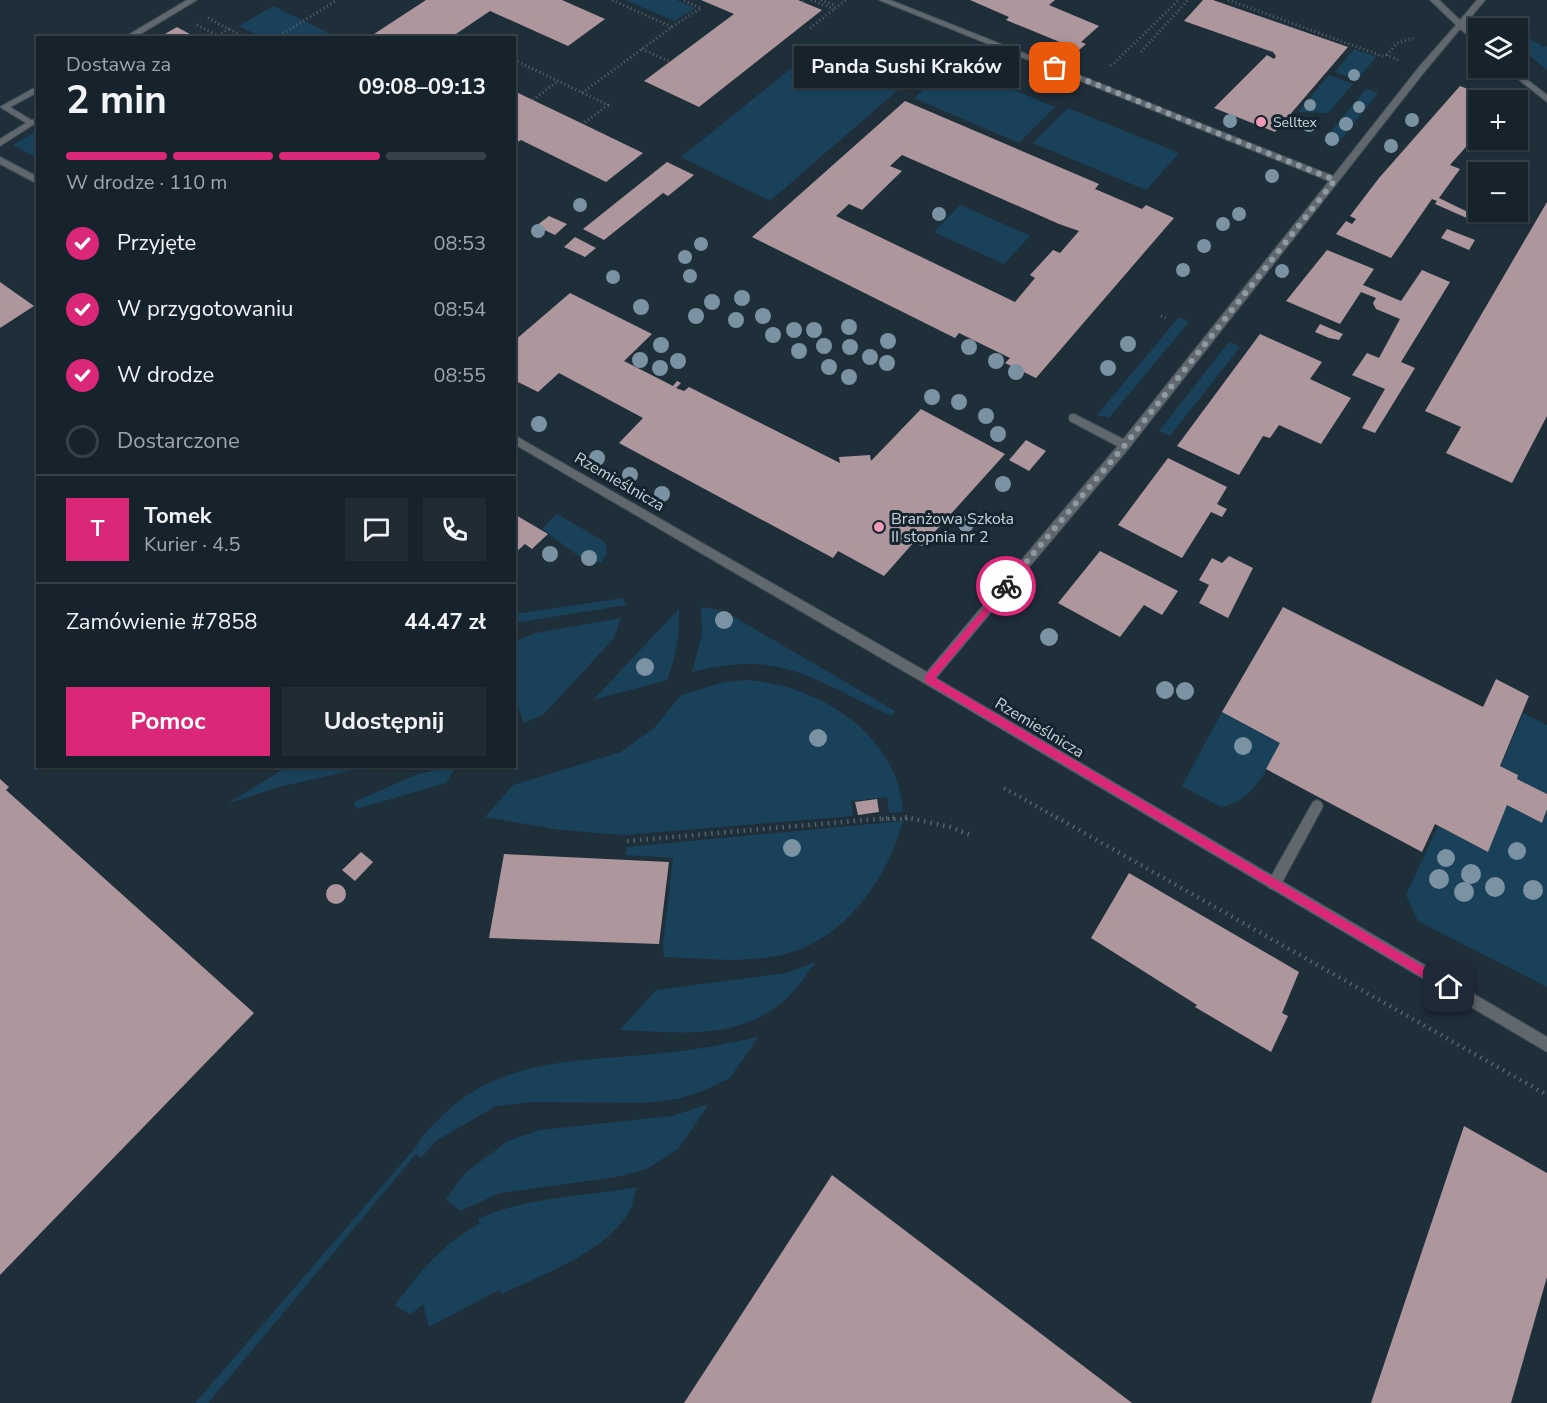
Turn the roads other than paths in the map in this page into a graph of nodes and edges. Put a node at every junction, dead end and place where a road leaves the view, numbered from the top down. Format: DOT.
graph roads {
  1 [pos="193,0"];
  2 [pos="883,0"];
  3 [pos="1434,0"];
  4 [pos="1481,0"];
  5 [pos="1460,24"];
  6 [pos="1468,32"];
  7 [pos="130,36"];
  8 [pos="1521,78"];
  9 [pos="36,89"];
  10 [pos="1547,99"];
  11 [pos="35,122"];
  12 [pos="0,143"];
  13 [pos="0,160"];
  14 [pos="36,180"];
  15 [pos="1335,180"];
  16 [pos="1074,418"];
  17 [pos="516,440"];
  18 [pos="1125,445"];
  19 [pos="928,679"];
  20 [pos="1317,806"];
  21 [pos="1274,884"];
  22 [pos="1547,1045"];
  1 -- 7 [label="street"];
  2 -- 15 [label="street"];
  3 -- 5 [label="street"];
  4 -- 5 [label="street"];
  5 -- 6 [label="street"];
  5 -- 15 [label="street"];
  8 -- 10 [label="street"];
  9 -- 11 [label="street"];
  11 -- 12 [label="street"];
  13 -- 14 [label="street"];
  15 -- 18 [label="street"];
  16 -- 18 [label="street"];
  17 -- 19 [label="street, Rzemieślnicza"];
  18 -- 19 [label="street"];
  19 -- 21 [label="street, Rzemieślnicza"];
  20 -- 21 [label="street"];
  21 -- 22 [label="street, Rzemieślnicza"];
}
